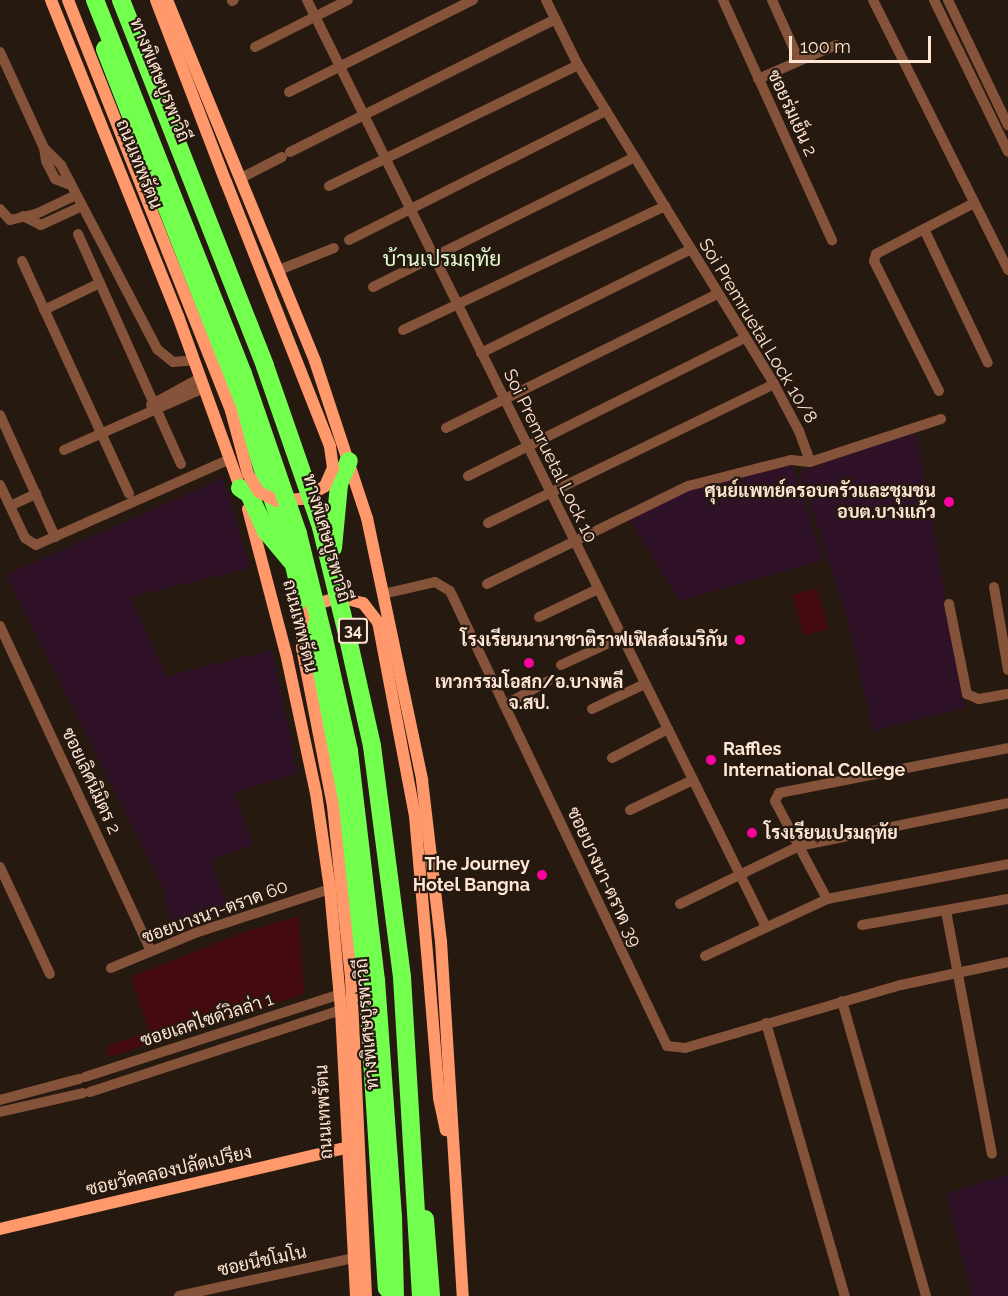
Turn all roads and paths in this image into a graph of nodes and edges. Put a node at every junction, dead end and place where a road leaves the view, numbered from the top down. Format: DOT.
graph roads {
  1 [pos="51,0"];
  2 [pos="68,0"];
  3 [pos="86,0"];
  4 [pos="95,0"];
  5 [pos="105,0"];
  6 [pos="121,0"];
  7 [pos="127,0"];
  8 [pos="156,0"];
  9 [pos="167,0"];
  10 [pos="306,0"];
  11 [pos="348,0"];
  12 [pos="473,0"];
  13 [pos="546,0"];
  14 [pos="723,0"];
  15 [pos="772,0"];
  16 [pos="873,0"];
  17 [pos="934,0"];
  18 [pos="948,0"];
  19 [pos="313,16"];
  20 [pos="554,20"];
  21 [pos="969,44"];
  22 [pos="836,45"];
  23 [pos="255,47"];
  24 [pos="958,49"];
  25 [pos="0,52"];
  26 [pos="799,60"];
  27 [pos="578,65"];
  28 [pos="339,68"];
  29 [pos="758,79"];
  30 [pos="289,92"];
  31 [pos="606,111"];
  32 [pos="362,115"];
  33 [pos="1008,125"];
  34 [pos="1007,148"];
  35 [pos="635,157"];
  36 [pos="385,160"];
  37 [pos="241,178"];
  38 [pos="329,186"];
  39 [pos="74,196"];
  40 [pos="974,203"];
  41 [pos="665,206"];
  42 [pos="80,207"];
  43 [pos="0,209"];
  44 [pos="409,209"];
  45 [pos="23,215"];
  46 [pos="924,229"];
  47 [pos="78,234"];
  48 [pos="349,240"];
  49 [pos="832,240"];
  50 [pos="334,248"];
  51 [pos="691,249"];
  52 [pos="433,257"];
  53 [pos="22,261"];
  54 [pos="279,270"];
  55 [pos="1008,270"];
  56 [pos="100,283"];
  57 [pos="373,287"];
  58 [pos="717,294"];
  59 [pos="457,304"];
  60 [pos="44,310"];
  61 [pos="403,330"];
  62 [pos="745,338"];
  63 [pos="481,353"];
  64 [pos="194,360"];
  65 [pos="988,363"];
  66 [pos="202,383"];
  67 [pos="774,384"];
  68 [pos="939,391"];
  69 [pos="504,400"];
  70 [pos="152,407"];
  71 [pos="0,415"];
  72 [pos="941,419"];
  73 [pos="446,428"];
  74 [pos="101,433"];
  75 [pos="528,447"];
  76 [pos="64,450"];
  77 [pos="230,459"];
  78 [pos="349,461"];
  79 [pos="810,462"];
  80 [pos="181,464"];
  81 [pos="468,476"];
  82 [pos="0,485"];
  83 [pos="240,488"];
  84 [pos="36,494"];
  85 [pos="129,494"];
  86 [pos="551,494"];
  87 [pos="10,506"];
  88 [pos="488,523"];
  89 [pos="54,537"];
  90 [pos="574,541"];
  91 [pos="333,548"];
  92 [pos="294,565"];
  93 [pos="487,584"];
  94 [pos="994,587"];
  95 [pos="598,589"];
  96 [pos="383,594"];
  97 [pos="949,604"];
  98 [pos="539,617"];
  99 [pos="0,626"];
  100 [pos="622,637"];
  101 [pos="561,665"];
  102 [pos="1008,670"];
  103 [pos="548,681"];
  104 [pos="645,684"];
  105 [pos="1008,694"];
  106 [pos="504,705"];
  107 [pos="592,709"];
  108 [pos="668,729"];
  109 [pos="1008,748"];
  110 [pos="612,758"];
  111 [pos="693,780"];
  112 [pos="1008,803"];
  113 [pos="630,810"];
  114 [pos="799,846"];
  115 [pos="1008,864"];
  116 [pos="0,867"];
  117 [pos="740,873"];
  118 [pos="330,889"];
  119 [pos="827,899"];
  120 [pos="1008,899"];
  121 [pos="680,904"];
  122 [pos="946,911"];
  123 [pos="765,925"];
  124 [pos="862,925"];
  125 [pos="152,951"];
  126 [pos="705,956"];
  127 [pos="1008,962"];
  128 [pos="111,968"];
  129 [pos="958,972"];
  130 [pos="50,974"];
  131 [pos="340,994"];
  132 [pos="842,1001"];
  133 [pos="341,1010"];
  134 [pos="766,1023"];
  135 [pos="77,1079"];
  136 [pos="71,1095"];
  137 [pos="0,1102"];
  138 [pos="0,1112"];
  139 [pos="346,1148"];
  140 [pos="992,1154"];
  141 [pos="455,1169"];
  142 [pos="0,1228"];
  143 [pos="353,1258"];
  144 [pos="179,1296"];
  145 [pos="356,1296"];
  146 [pos="366,1296"];
  147 [pos="387,1296"];
  148 [pos="394,1296"];
  149 [pos="404,1296"];
  150 [pos="421,1296"];
  151 [pos="431,1296"];
  152 [pos="463,1296"];
  153 [pos="845,1296"];
  154 [pos="926,1296"];
  1 -- 64 [label="main road, ถนนเทพรัตน"];
  2 -- 8 [label="main road, bridge"];
  3 -- 92 [label="highway, ถนนเทพรัตน / 34"];
  4 -- 148 [label="highway, bridge"];
  5 -- 149 [label="highway, ทางพิเศษบูรพาวิถี, bridge"];
  6 -- 150 [label="highway, ทางพิเศษบูรพาวิถี, bridge"];
  7 -- 91 [label="highway, 34"];
  9 -- 37 [label="main road, 34"];
  10 -- 19 [label="street, Soi Premruetal Lock 10"];
  11 -- 19 [label="street"];
  12 -- 28 [label="street"];
  13 -- 20 [label="street, Soi Premruetal Lock 10/8"];
  14 -- 29 [label="street, ซอยร่มเย็น 2"];
  15 -- 26 [label="street"];
  16 -- 40 [label="street"];
  17 -- 24 [label="street"];
  18 -- 21 [label="street"];
  19 -- 23 [label="street"];
  19 -- 28 [label="street, Soi Premruetal Lock 10"];
  20 -- 27 [label="street, Soi Premruetal Lock 10/8"];
  20 -- 32 [label="street"];
  21 -- 24 [label="street"];
  21 -- 33 [label="street"];
  22 -- 26 [label="street"];
  24 -- 34 [label="street"];
  25 -- 39 [label="street"];
  26 -- 29 [label="street"];
  27 -- 31 [label="street, Soi Premruetal Lock 10/8"];
  27 -- 36 [label="street"];
  28 -- 30 [label="street"];
  28 -- 32 [label="street, Soi Premruetal Lock 10"];
  29 -- 49 [label="street, ซอยร่มเย็น 2"];
  31 -- 35 [label="street, Soi Premruetal Lock 10/8"];
  31 -- 44 [label="street"];
  32 -- 36 [label="street, Soi Premruetal Lock 10"];
  32 -- 37 [label="street"];
  35 -- 41 [label="street, Soi Premruetal Lock 10/8"];
  35 -- 52 [label="street"];
  36 -- 38 [label="street"];
  36 -- 44 [label="street, Soi Premruetal Lock 10"];
  37 -- 54 [label="main road, 34"];
  39 -- 42 [label="street"];
  39 -- 45 [label="street"];
  40 -- 46 [label="street"];
  40 -- 55 [label="street"];
  41 -- 51 [label="street, Soi Premruetal Lock 10/8"];
  41 -- 59 [label="street"];
  42 -- 45 [label="street"];
  42 -- 64 [label="street"];
  43 -- 45 [label="street"];
  44 -- 48 [label="street"];
  44 -- 52 [label="street, Soi Premruetal Lock 10"];
  46 -- 65 [label="street"];
  46 -- 68 [label="street"];
  47 -- 56 [label="street"];
  50 -- 54 [label="street"];
  51 -- 58 [label="street, Soi Premruetal Lock 10/8"];
  51 -- 63 [label="street"];
  52 -- 57 [label="street"];
  52 -- 59 [label="street, Soi Premruetal Lock 10"];
  53 -- 60 [label="street"];
  54 -- 78 [label="main road, 34"];
  56 -- 60 [label="street"];
  56 -- 70 [label="street"];
  58 -- 62 [label="street, Soi Premruetal Lock 10/8"];
  58 -- 69 [label="street"];
  59 -- 61 [label="street"];
  59 -- 63 [label="street, Soi Premruetal Lock 10"];
  60 -- 74 [label="street"];
  62 -- 67 [label="street, Soi Premruetal Lock 10/8"];
  62 -- 75 [label="street"];
  63 -- 69 [label="street, Soi Premruetal Lock 10"];
  64 -- 66 [label="main road, ถนนเทพรัตน"];
  66 -- 70 [label="street"];
  66 -- 77 [label="main road, ถนนเทพรัตน"];
  67 -- 79 [label="street, Soi Premruetal Lock 10/8"];
  67 -- 86 [label="street"];
  69 -- 73 [label="street"];
  69 -- 75 [label="street, Soi Premruetal Lock 10"];
  70 -- 74 [label="street"];
  70 -- 80 [label="street"];
  71 -- 84 [label="street"];
  72 -- 79 [label="street"];
  74 -- 76 [label="street"];
  74 -- 85 [label="street"];
  75 -- 81 [label="street"];
  75 -- 86 [label="street, Soi Premruetal Lock 10"];
  77 -- 83 [label="main road, ถนนเทพรัตน"];
  77 -- 89 [label="street"];
  78 -- 91 [label="highway"];
  78 -- 96 [label="main road, 34"];
  79 -- 90 [label="street"];
  82 -- 87 [label="street"];
  83 -- 92 [label="highway"];
  83 -- 118 [label="main road, ถนนเทพรัตน"];
  84 -- 87 [label="street"];
  84 -- 89 [label="street"];
  86 -- 88 [label="street"];
  86 -- 90 [label="street, Soi Premruetal Lock 10"];
  87 -- 89 [label="street"];
  90 -- 93 [label="street"];
  90 -- 95 [label="street, Soi Premruetal Lock 10"];
  91 -- 151 [label="highway, 34"];
  92 -- 147 [label="highway, ถนนเทพรัตน / 34"];
  94 -- 102 [label="street"];
  95 -- 98 [label="street"];
  95 -- 100 [label="street, Soi Premruetal Lock 10"];
  96 -- 106 [label="street, ซอยบางนา-ตราด 39"];
  96 -- 141 [label="main road, 34"];
  97 -- 105 [label="street"];
  99 -- 125 [label="street, ซอยเลิศนิมิตร 2"];
  100 -- 101 [label="street"];
  100 -- 104 [label="street, Soi Premruetal Lock 10"];
  103 -- 106 [label="street"];
  104 -- 107 [label="street"];
  104 -- 108 [label="street, Soi Premruetal Lock 10"];
  106 -- 134 [label="street, ซอยบางนา-ตราด 39"];
  108 -- 110 [label="street"];
  108 -- 111 [label="street, Soi Premruetal Lock 10"];
  109 -- 114 [label="street"];
  111 -- 113 [label="street"];
  111 -- 117 [label="street, Soi Premruetal Lock 10"];
  112 -- 114 [label="street"];
  114 -- 117 [label="street"];
  114 -- 119 [label="street"];
  115 -- 119 [label="street"];
  116 -- 130 [label="street"];
  117 -- 121 [label="street"];
  117 -- 123 [label="street, Soi Premruetal Lock 10"];
  118 -- 125 [label="street, ซอยบางนา-ตราด 60"];
  118 -- 131 [label="main road, ถนนเทพรัตน"];
  119 -- 123 [label="street"];
  120 -- 122 [label="street"];
  122 -- 124 [label="street"];
  122 -- 129 [label="street"];
  123 -- 126 [label="street"];
  125 -- 128 [label="street, ซอยบางนา-ตราด 60"];
  127 -- 129 [label="street, ซอยบางนา-ตราด 39"];
  129 -- 132 [label="street, ซอยบางนา-ตราด 39"];
  129 -- 140 [label="street"];
  131 -- 133 [label="main road, ถนนเทพรัตน"];
  131 -- 135 [label="street, ซอยเลคไซด์วิลล่า 1"];
  132 -- 134 [label="street, ซอยบางนา-ตราด 39"];
  132 -- 154 [label="street"];
  133 -- 136 [label="street, ซอยเลคไซด์วิลล่า 1"];
  133 -- 139 [label="main road, ถนนเทพรัตน"];
  134 -- 153 [label="street"];
  135 -- 136 [label="street"];
  135 -- 137 [label="street, ซอยเลคไซด์วิลล่า 1"];
  136 -- 138 [label="street, ซอยเลคไซด์วิลล่า 1"];
  137 -- 138 [label="street, ซอยเลคไซด์วิลล่า 1"];
  139 -- 142 [label="main road, ซอยวัดคลองปลัดเปรียง"];
  139 -- 143 [label="main road, ถนนเทพรัตน"];
  141 -- 146 [label="main road, bridge"];
  141 -- 152 [label="main road, 34"];
  143 -- 144 [label="street, ซอยนีชโมโน"];
  143 -- 145 [label="main road, ถนนเทพรัตน"];
}
